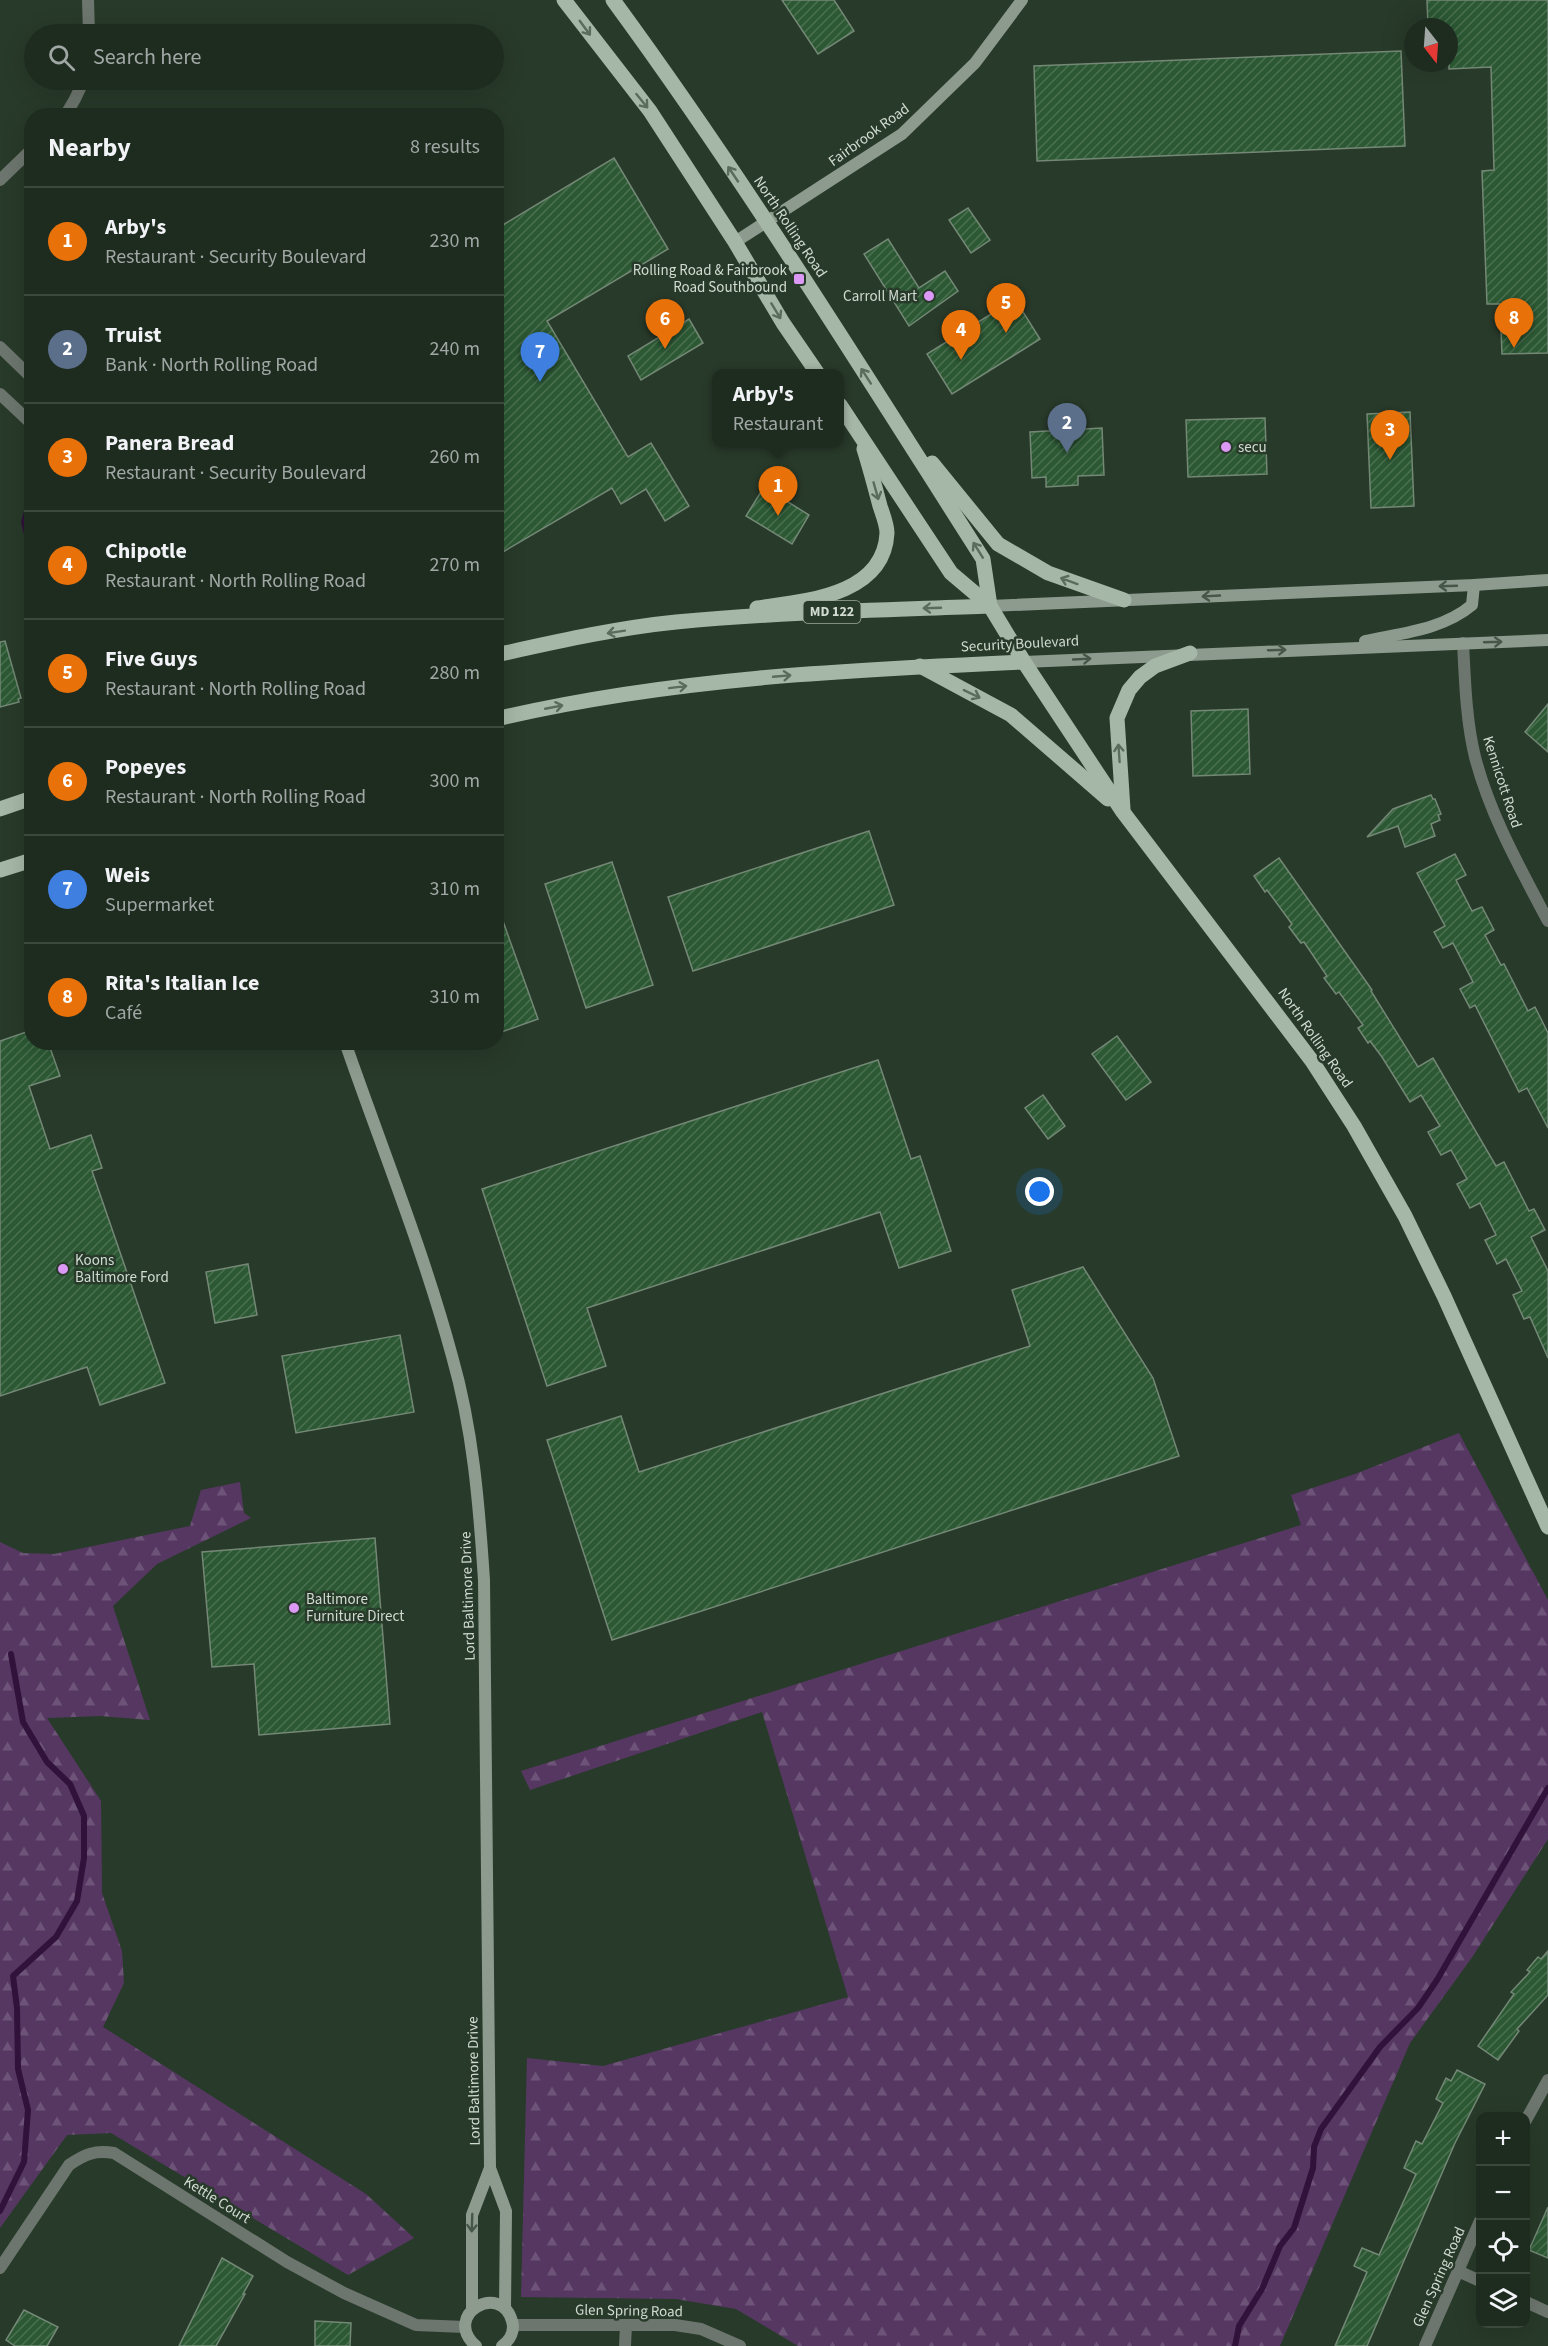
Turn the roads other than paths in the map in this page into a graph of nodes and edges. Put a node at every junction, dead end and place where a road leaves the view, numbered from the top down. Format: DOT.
graph roads {
  1 [pos="88,0"];
  2 [pos="564,0"];
  3 [pos="613,0"];
  4 [pos="1022,0"];
  5 [pos="89,24"];
  6 [pos="79,90"];
  7 [pos="70,108"];
  8 [pos="24,157"];
  9 [pos="0,180"];
  10 [pos="766,222"];
  11 [pos="735,242"];
  12 [pos="0,346"];
  13 [pos="815,369"];
  14 [pos="24,370"];
  15 [pos="0,394"];
  16 [pos="887,408"];
  17 [pos="844,411"];
  18 [pos="24,416"];
  19 [pos="860,435"];
  20 [pos="1548,580"];
  21 [pos="1474,585"];
  22 [pos="1124,600"];
  23 [pos="990,606"];
  24 [pos="674,622"];
  25 [pos="1548,639"];
  26 [pos="1463,643"];
  27 [pos="1328,648"];
  28 [pos="504,653"];
  29 [pos="1190,653"];
  30 [pos="1024,662"];
  31 [pos="920,666"];
  32 [pos="504,717"];
  33 [pos="24,801"];
  34 [pos="0,809"];
  35 [pos="1123,812"];
  36 [pos="24,862"];
  37 [pos="0,870"];
  38 [pos="1548,921"];
  39 [pos="348,1050"];
  40 [pos="1548,1527"];
  41 [pos="1548,2080"];
  42 [pos="1530,2113"];
  43 [pos="490,2168"];
  44 [pos="1476,2230"];
  45 [pos="0,2268"];
  46 [pos="1458,2271"];
  47 [pos="1476,2279"];
  48 [pos="1530,2304"];
  49 [pos="505,2308"];
  50 [pos="472,2310"];
  51 [pos="1548,2312"];
  52 [pos="513,2325"];
  53 [pos="626,2325"];
  54 [pos="465,2327"];
  55 [pos="504,2345"];
  56 [pos="476,2346"];
  57 [pos="625,2346"];
  58 [pos="740,2346"];
  59 [pos="1425,2346"];
  1 -- 5 [label="street"];
  2 -- 11 [label="main road, one-way"];
  10 -- 3 [label="main road, North Rolling Road, one-way"];
  4 -- 10 [label="street, Fairbrook Road"];
  6 -- 7 [label="street"];
  8 -- 9 [label="street"];
  10 -- 11 [label="street, Fairbrook Road"];
  16 -- 10 [label="main road, North Rolling Road, one-way"];
  11 -- 13 [label="main road, one-way"];
  12 -- 14 [label="street"];
  15 -- 18 [label="street"];
  22 -- 16 [label="main road, one-way"];
  23 -- 16 [label="main road, North Rolling Road, one-way"];
  17 -- 19 [label="main road, North Rolling Road"];
  19 -- 23 [label="main road, North Rolling Road"];
  19 -- 24 [label="main road, one-way"];
  20 -- 21 [label="street"];
  21 -- 22 [label="street, one-way"];
  21 -- 27 [label="street"];
  22 -- 23 [label="street"];
  23 -- 24 [label="main road, MD 122, one-way"];
  23 -- 30 [label="main road, North Rolling Road"];
  24 -- 28 [label="main road, MD 122, one-way"];
  26 -- 25 [label="street, Security Boulevard, one-way"];
  26 -- 27 [label="street, Security Boulevard"];
  26 -- 38 [label="street, Kennicott Road"];
  29 -- 27 [label="street, Security Boulevard, one-way"];
  30 -- 29 [label="street, Security Boulevard, one-way"];
  35 -- 29 [label="main road, one-way"];
  30 -- 31 [label="main road, Security Boulevard"];
  30 -- 35 [label="main road, North Rolling Road"];
  32 -- 31 [label="main road, Security Boulevard, one-way"];
  31 -- 35 [label="main road, one-way"];
  33 -- 34 [label="main road"];
  35 -- 40 [label="main road, North Rolling Road"];
  36 -- 37 [label="main road"];
  39 -- 43 [label="street, Lord Baltimore Drive"];
  41 -- 42 [label="street"];
  43 -- 49 [label="street, Lord Baltimore Drive"];
  43 -- 50 [label="street, Lord Baltimore Drive, one-way"];
  44 -- 46 [label="street, Glen Spring Road"];
  45 -- 54 [label="street, Kettle Court"];
  46 -- 47 [label="street"];
  46 -- 59 [label="street, Glen Spring Road"];
  48 -- 51 [label="street"];
  49 -- 50 [label="street"];
  49 -- 52 [label="street, Lord Baltimore Drive"];
  50 -- 54 [label="street, Lord Baltimore Drive"];
  52 -- 53 [label="street, Glen Spring Road"];
  52 -- 55 [label="street"];
  53 -- 57 [label="street"];
  53 -- 58 [label="street, Glen Spring Road"];
  54 -- 56 [label="street"];
}
